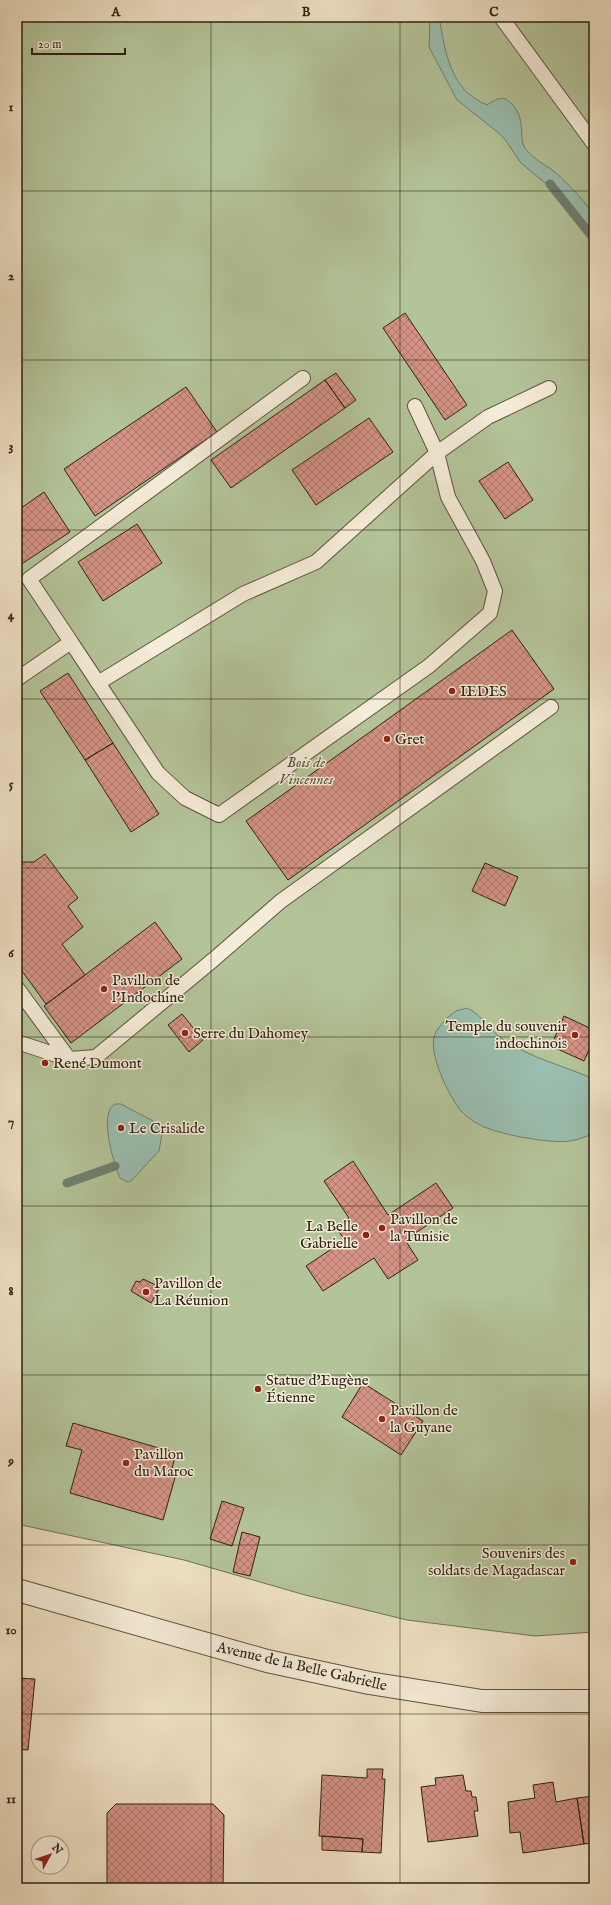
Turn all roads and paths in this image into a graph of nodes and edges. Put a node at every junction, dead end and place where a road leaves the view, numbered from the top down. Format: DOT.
graph roads {
  1 [pos="501,17"];
  2 [pos="594,144"];
  3 [pos="303,378"];
  4 [pos="549,388"];
  5 [pos="415,406"];
  6 [pos="437,453"];
  7 [pos="71,642"];
  8 [pos="17,678"];
  9 [pos="98,683"];
  10 [pos="551,707"];
  11 [pos="17,988"];
  12 [pos="17,1042"];
  13 [pos="69,1059"];
  14 [pos="17,1590"];
  15 [pos="594,1701"];
  1 -- 2 [label="lane"];
  3 -- 7 [label="lane"];
  4 -- 6 [label="lane"];
  5 -- 6 [label="lane"];
  6 -- 9 [label="lane"];
  6 -- 9 [label="lane"];
  7 -- 8 [label="lane"];
  7 -- 9 [label="lane"];
  10 -- 13 [label="lane"];
  11 -- 13 [label="lane"];
  12 -- 13 [label="lane"];
  14 -- 15 [label="street, Avenue de la Belle Gabrielle"];
}
